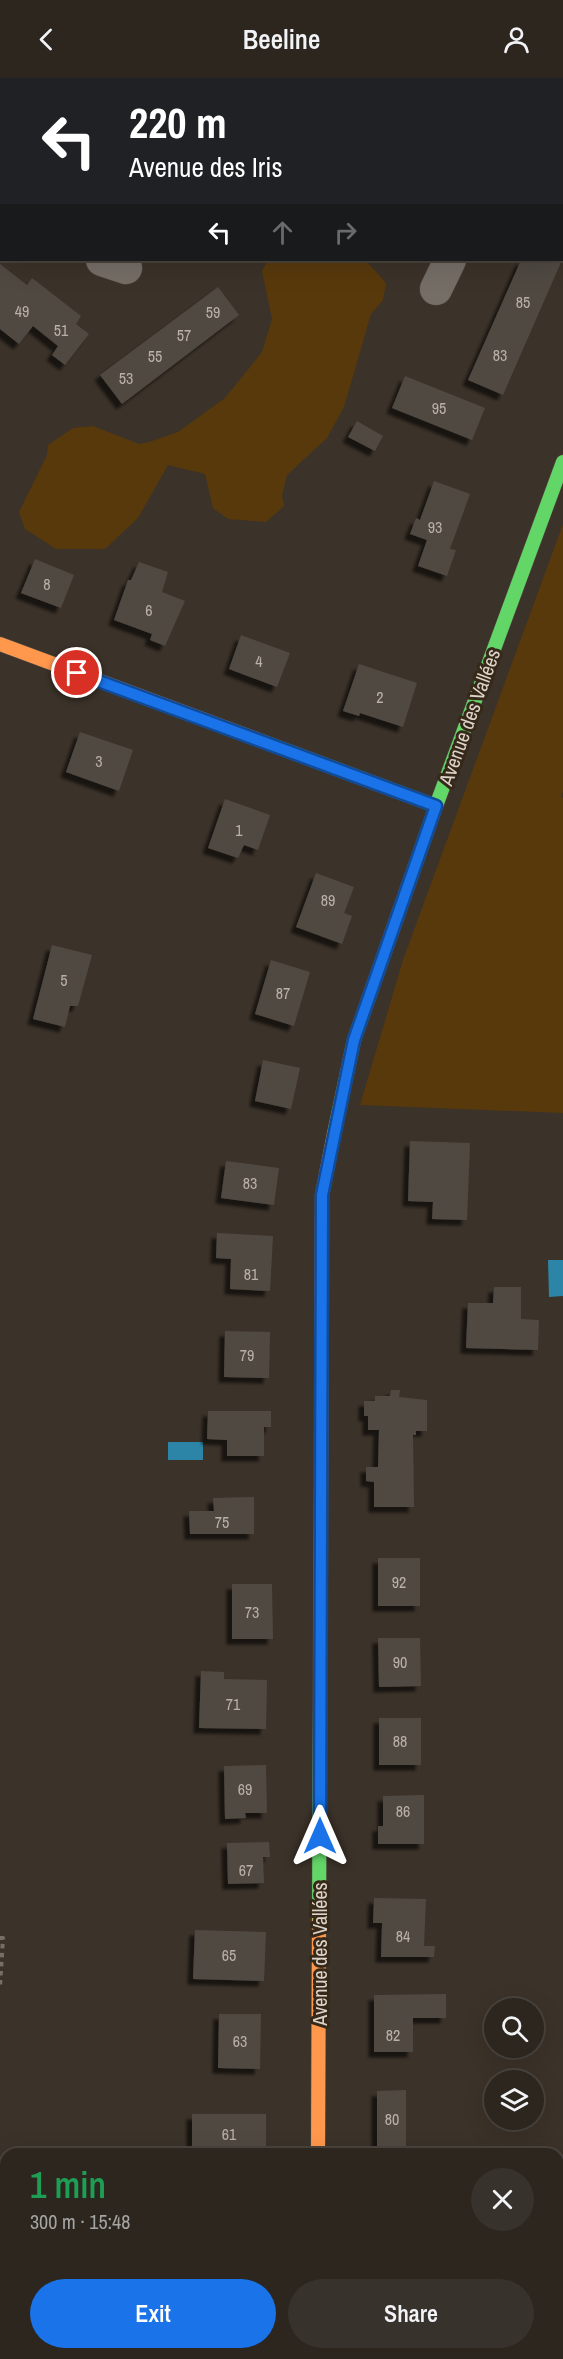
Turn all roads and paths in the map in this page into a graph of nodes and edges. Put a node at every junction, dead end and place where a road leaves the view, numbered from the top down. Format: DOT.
graph roads {
  1 [pos="450,261"];
  2 [pos="436,289"];
  3 [pos="563,462"];
  4 [pos="0,645"];
  5 [pos="436,806"];
  6 [pos="0,1938"];
  7 [pos="0,1987"];
  8 [pos="318,2148"];
  1 -- 2 [label="street"];
  3 -- 5 [label="street, Avenue des Vallées"];
  4 -- 5 [label="street"];
  5 -- 8 [label="street, Avenue des Vallées"];
  6 -- 7 [label="path"];
}
